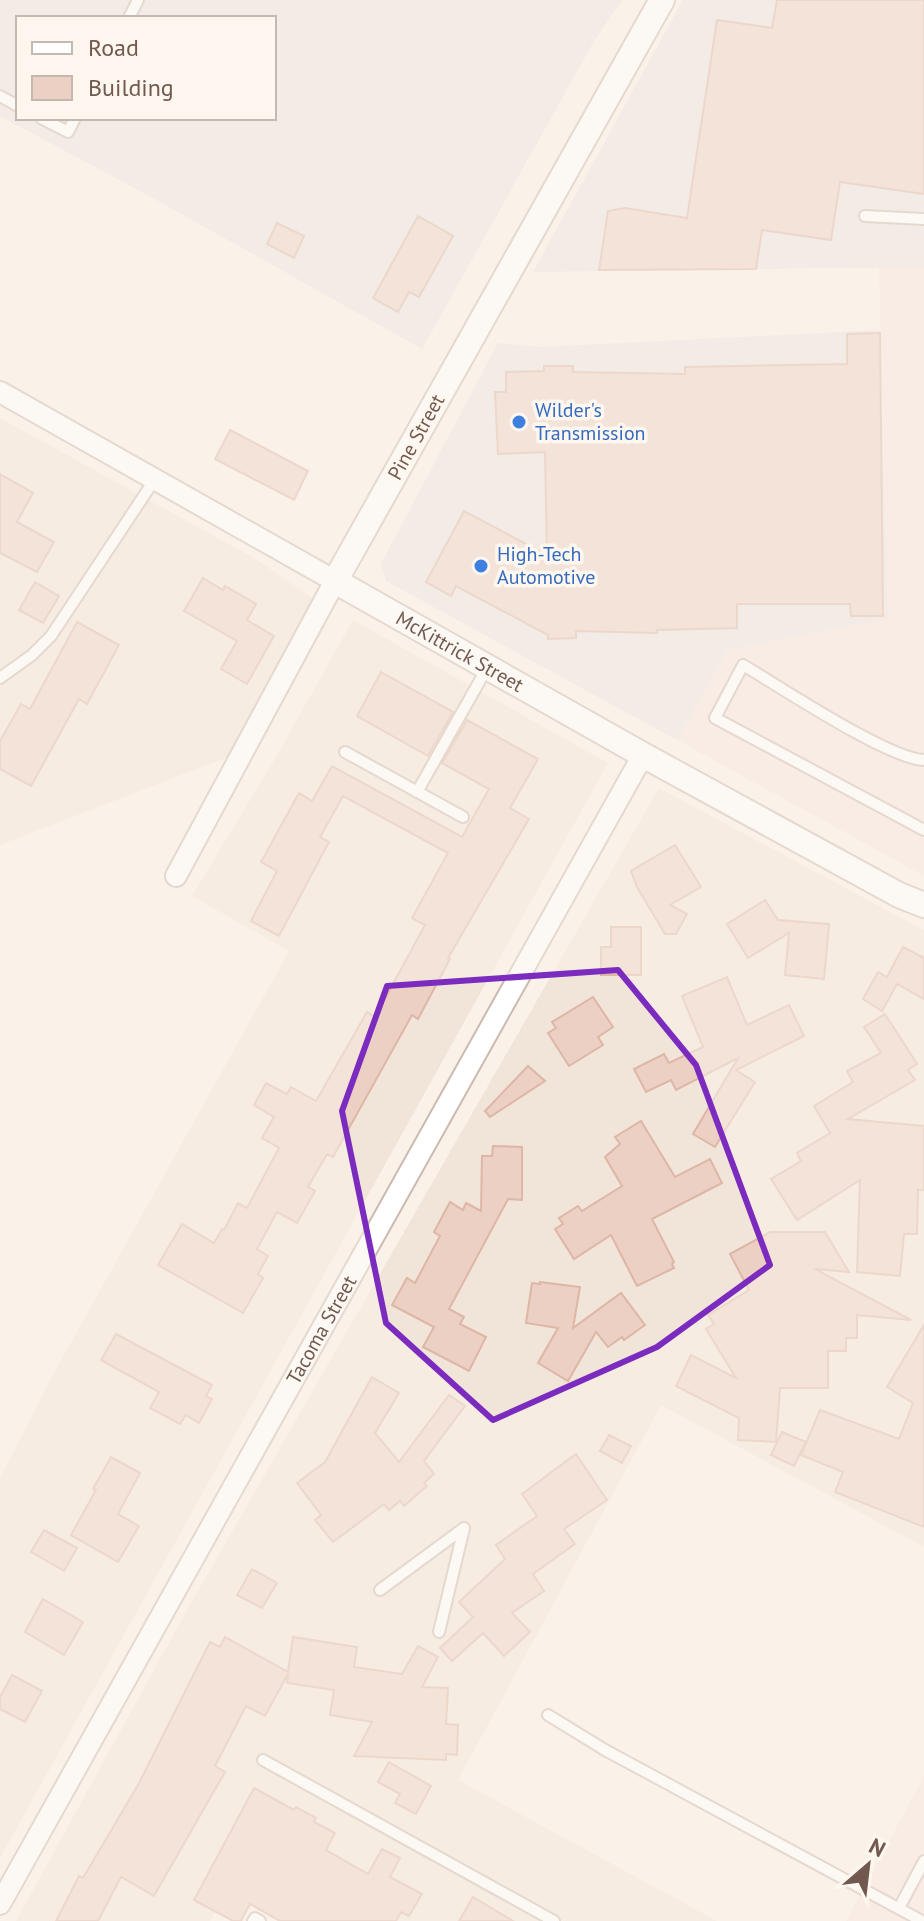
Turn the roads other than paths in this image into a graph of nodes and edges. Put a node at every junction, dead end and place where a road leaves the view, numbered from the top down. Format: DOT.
graph roads {
  1 [pos="662,0"];
  2 [pos="45,120"];
  3 [pos="74,120"];
  4 [pos="865,216"];
  5 [pos="924,219"];
  6 [pos="0,392"];
  7 [pos="155,479"];
  8 [pos="335,581"];
  9 [pos="487,667"];
  10 [pos="0,678"];
  11 [pos="345,752"];
  12 [pos="643,755"];
  13 [pos="924,760"];
  14 [pos="417,792"];
  15 [pos="463,817"];
  16 [pos="924,830"];
  17 [pos="176,876"];
  18 [pos="924,905"];
  19 [pos="380,1590"];
  20 [pos="439,1632"];
  21 [pos="548,1715"];
  22 [pos="263,1760"];
  23 [pos="924,1861"];
  24 [pos="0,1904"];
  25 [pos="899,1908"];
  26 [pos="253,1921"];
  27 [pos="260,1921"];
  28 [pos="554,1921"];
  29 [pos="922,1921"];
  1 -- 8 [label="street, Pine Street"];
  2 -- 3 [label="lane"];
  4 -- 5 [label="lane"];
  6 -- 7 [label="street, McKittrick Street"];
  7 -- 8 [label="street, McKittrick Street"];
  7 -- 10 [label="lane"];
  8 -- 9 [label="street, McKittrick Street"];
  8 -- 17 [label="street, Pine Street"];
  9 -- 12 [label="street, McKittrick Street"];
  9 -- 14 [label="lane"];
  11 -- 14 [label="lane"];
  12 -- 18 [label="street, McKittrick Street"];
  12 -- 24 [label="street, Tacoma Street"];
  13 -- 16 [label="lane"];
  14 -- 15 [label="lane"];
  19 -- 20 [label="lane"];
  21 -- 25 [label="lane"];
  22 -- 28 [label="lane"];
  23 -- 25 [label="lane"];
  25 -- 29 [label="lane"];
  26 -- 27 [label="lane"];
}
